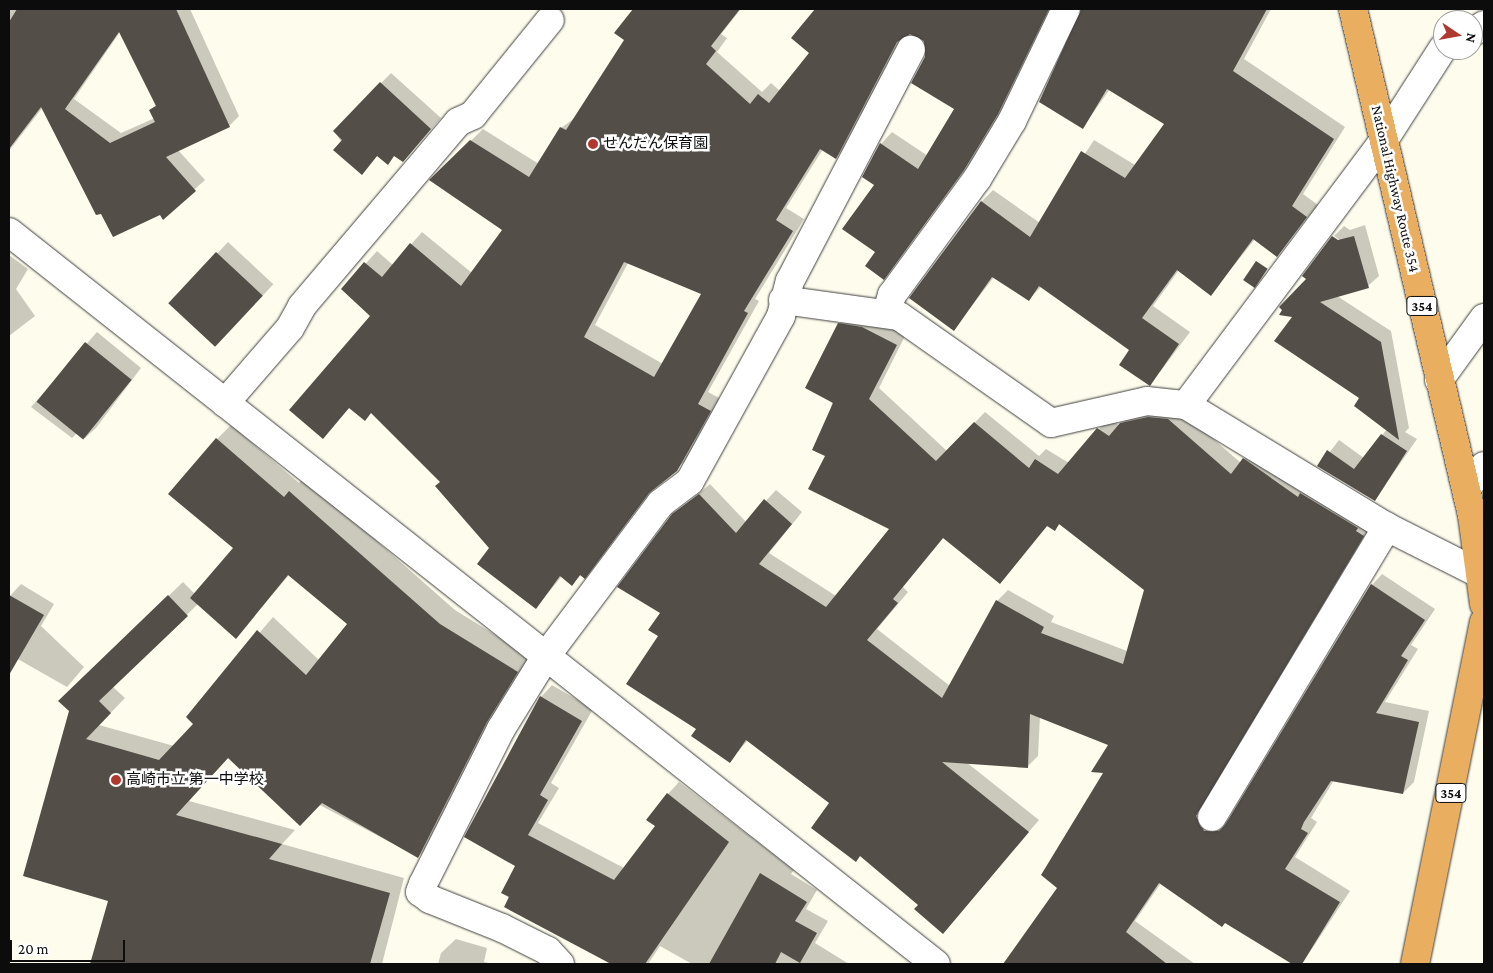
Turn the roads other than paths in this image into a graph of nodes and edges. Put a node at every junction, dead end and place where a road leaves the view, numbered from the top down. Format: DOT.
graph roads {
  1 [pos="1066,9"];
  2 [pos="1353,9"];
  3 [pos="550,20"];
  4 [pos="911,50"];
  5 [pos="1435,60"];
  6 [pos="1384,140"];
  7 [pos="9,232"];
  8 [pos="783,300"];
  9 [pos="887,312"];
  10 [pos="1484,318"];
  11 [pos="1439,380"];
  12 [pos="225,403"];
  13 [pos="1186,405"];
  14 [pos="1484,466"];
  15 [pos="1466,489"];
  16 [pos="1388,527"];
  17 [pos="1482,575"];
  18 [pos="1484,604"];
  19 [pos="1484,622"];
  20 [pos="546,656"];
  21 [pos="1212,817"];
  22 [pos="560,964"];
  23 [pos="936,964"];
  24 [pos="1415,964"];
  1 -- 9 [label="street"];
  2 -- 6 [label="highway, National Highway Route 354 / 354"];
  3 -- 12 [label="street"];
  4 -- 8 [label="street"];
  5 -- 6 [label="street"];
  6 -- 11 [label="highway, National Highway Route 354 / 354"];
  6 -- 13 [label="street"];
  7 -- 12 [label="street"];
  8 -- 9 [label="street"];
  8 -- 20 [label="street"];
  9 -- 13 [label="street"];
  10 -- 11 [label="street"];
  11 -- 15 [label="highway, National Highway Route 354 / 354"];
  12 -- 20 [label="street"];
  13 -- 16 [label="street"];
  14 -- 15 [label="street"];
  15 -- 17 [label="highway, National Highway Route 354 / 354"];
  16 -- 17 [label="street"];
  16 -- 21 [label="street"];
  17 -- 18 [label="highway, National Highway Route 354 / 354"];
  19 -- 24 [label="highway, 354"];
  20 -- 22 [label="street"];
  20 -- 23 [label="street"];
}
